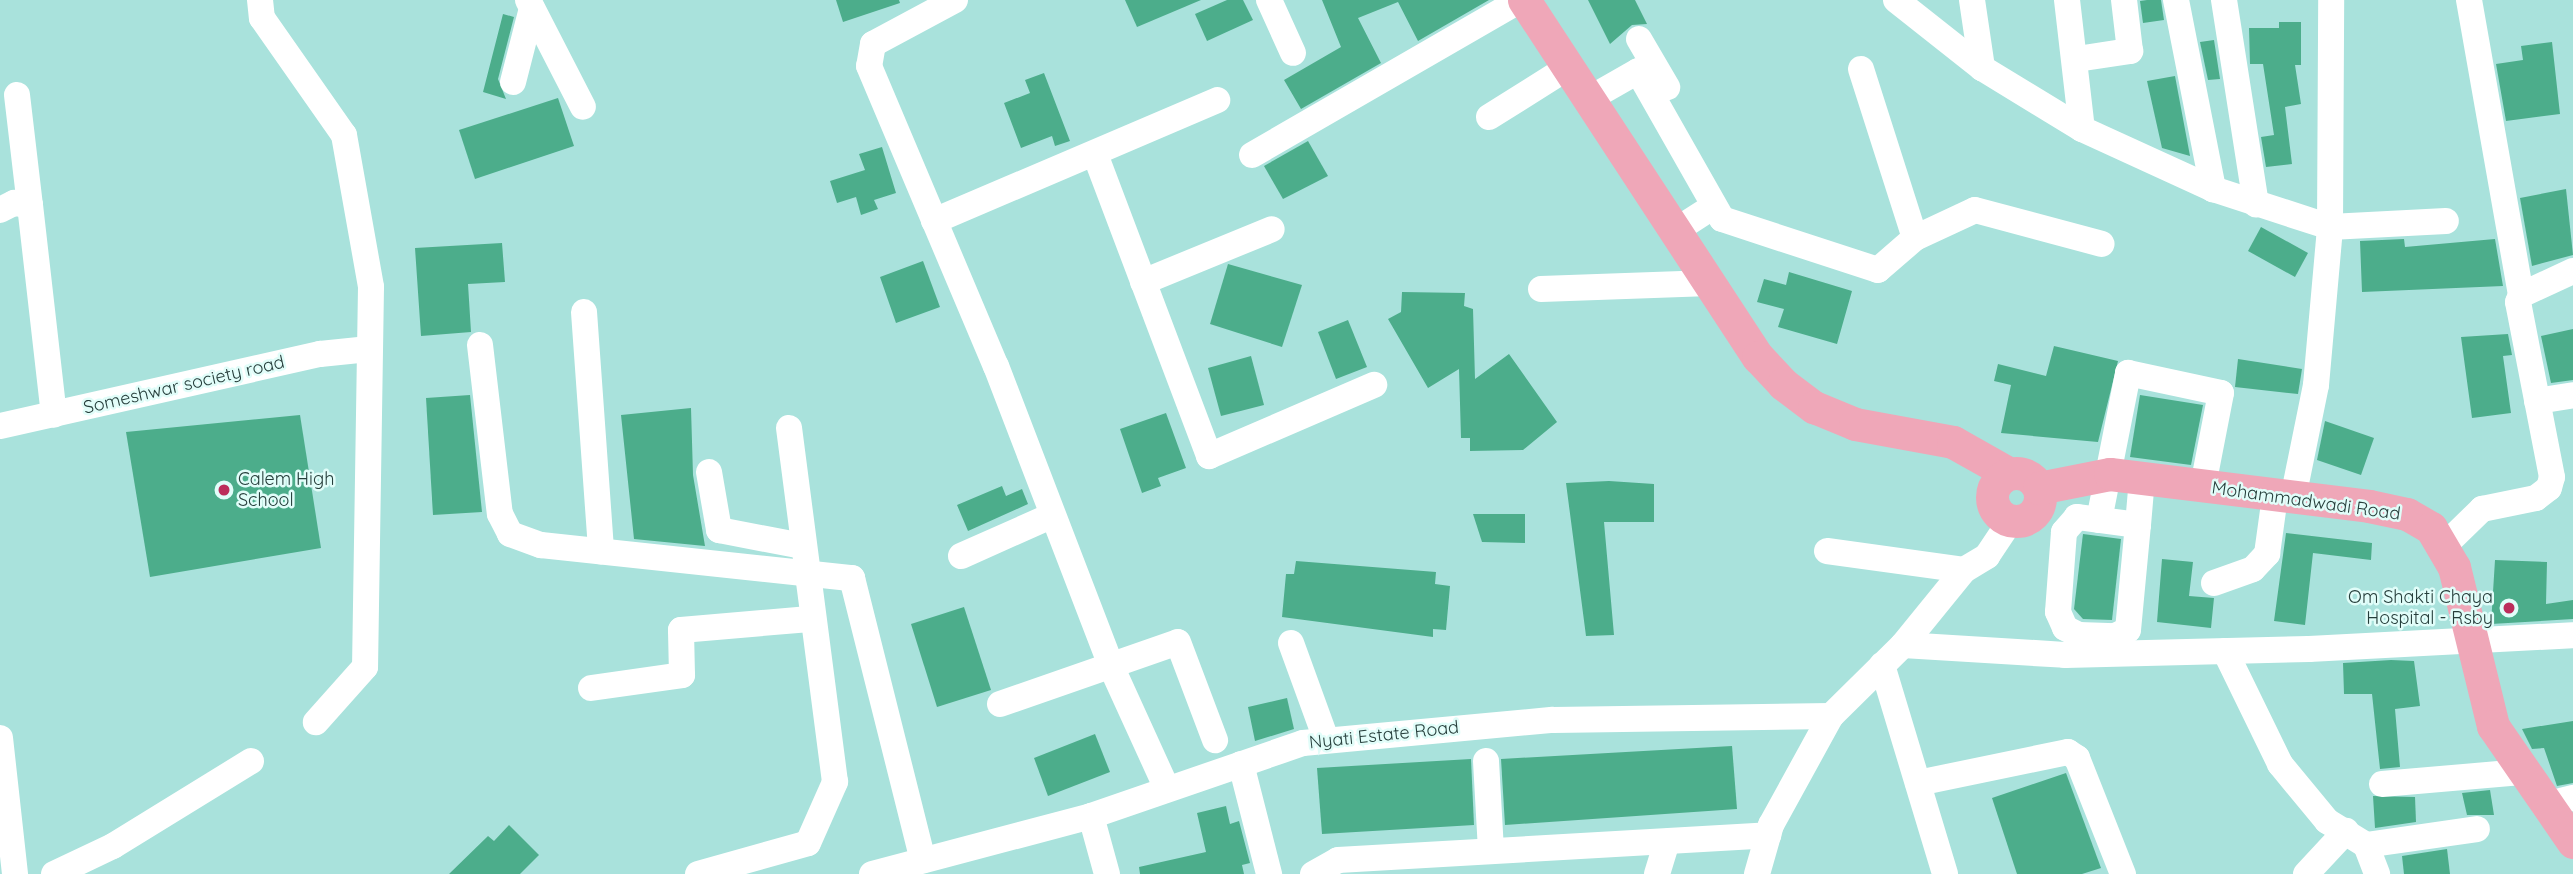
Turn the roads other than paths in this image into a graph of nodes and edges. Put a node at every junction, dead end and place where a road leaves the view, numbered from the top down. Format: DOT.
graph roads {
  1 [pos="955,0"];
  2 [pos="1269,0"];
  3 [pos="1523,0"];
  4 [pos="1896,0"];
  5 [pos="1972,0"];
  6 [pos="2067,0"];
  7 [pos="2124,0"];
  8 [pos="2176,0"];
  9 [pos="2224,0"];
  10 [pos="2331,0"];
  11 [pos="2469,0"];
  12 [pos="530,4"];
  13 [pos="261,9"];
  14 [pos="1639,39"];
  15 [pos="1293,53"];
  16 [pos="2077,60"];
  17 [pos="1567,68"];
  18 [pos="1982,68"];
  19 [pos="1861,69"];
  20 [pos="513,82"];
  21 [pos="18,96"];
  22 [pos="1589,99"];
  23 [pos="1217,100"];
  24 [pos="583,107"];
  25 [pos="1489,117"];
  26 [pos="2082,129"];
  27 [pos="1095,155"];
  28 [pos="1252,155"];
  29 [pos="2213,189"];
  30 [pos="30,205"];
  31 [pos="2256,205"];
  32 [pos="1714,206"];
  33 [pos="0,210"];
  34 [pos="934,221"];
  35 [pos="2446,221"];
  36 [pos="1746,226"];
  37 [pos="2330,227"];
  38 [pos="1272,229"];
  39 [pos="1675,231"];
  40 [pos="1915,238"];
  41 [pos="2102,244"];
  42 [pos="2573,271"];
  43 [pos="1143,282"];
  44 [pos="1710,283"];
  45 [pos="1541,289"];
  46 [pos="2521,295"];
  47 [pos="584,312"];
  48 [pos="480,345"];
  49 [pos="369,349"];
  50 [pos="1374,385"];
  51 [pos="2573,395"];
  52 [pos="2537,401"];
  53 [pos="54,415"];
  54 [pos="0,426"];
  55 [pos="789,428"];
  56 [pos="709,472"];
  57 [pos="2008,474"];
  58 [pos="2110,474"];
  59 [pos="2563,476"];
  60 [pos="2142,478"];
  61 [pos="2203,486"];
  62 [pos="2039,488"];
  63 [pos="2284,497"];
  64 [pos="1051,516"];
  65 [pos="2011,520"];
  66 [pos="2099,520"];
  67 [pos="2138,525"];
  68 [pos="2445,545"];
  69 [pos="601,551"];
  70 [pos="1827,551"];
  71 [pos="961,555"];
  72 [pos="804,559"];
  73 [pos="1964,570"];
  74 [pos="2214,583"];
  75 [pos="810,620"];
  76 [pos="2573,635"];
  77 [pos="2471,641"];
  78 [pos="1291,643"];
  79 [pos="1903,645"];
  80 [pos="2225,651"];
  81 [pos="1882,665"];
  82 [pos="1111,666"];
  83 [pos="591,688"];
  84 [pos="1000,705"];
  85 [pos="1831,716"];
  86 [pos="316,722"];
  87 [pos="0,738"];
  88 [pos="1326,739"];
  89 [pos="1216,740"];
  90 [pos="251,761"];
  91 [pos="1486,761"];
  92 [pos="1241,764"];
  93 [pos="2521,772"];
  94 [pos="1918,783"];
  95 [pos="2382,784"];
  96 [pos="1167,789"];
  97 [pos="2558,801"];
  98 [pos="1091,816"];
  99 [pos="2477,830"];
  100 [pos="1768,835"];
  101 [pos="2356,838"];
  102 [pos="1667,841"];
  103 [pos="2573,842"];
  104 [pos="1491,851"];
  105 [pos="923,860"];
  106 [pos="1396,865"];
  107 [pos="730,870"];
  108 [pos="15,874"];
  109 [pos="54,874"];
  110 [pos="698,874"];
  111 [pos="872,874"];
  112 [pos="1107,874"];
  113 [pos="1269,874"];
  114 [pos="1313,874"];
  115 [pos="1657,874"];
  116 [pos="1757,874"];
  117 [pos="1945,874"];
  118 [pos="2123,874"];
  119 [pos="2306,874"];
  120 [pos="2377,874"];
  1 -- 34 [label="street"];
  2 -- 15 [label="street"];
  3 -- 17 [label="main road"];
  3 -- 28 [label="street"];
  4 -- 18 [label="street"];
  5 -- 18 [label="street"];
  6 -- 16 [label="street"];
  7 -- 16 [label="street"];
  8 -- 29 [label="street"];
  9 -- 31 [label="street"];
  10 -- 37 [label="street"];
  11 -- 46 [label="street"];
  12 -- 20 [label="street"];
  12 -- 24 [label="street"];
  13 -- 49 [label="street"];
  14 -- 36 [label="street"];
  16 -- 26 [label="street"];
  17 -- 22 [label="main road"];
  17 -- 25 [label="street"];
  18 -- 26 [label="street"];
  19 -- 40 [label="street"];
  21 -- 30 [label="street"];
  22 -- 32 [label="street"];
  22 -- 39 [label="main road"];
  23 -- 27 [label="street"];
  26 -- 29 [label="street"];
  27 -- 34 [label="street"];
  27 -- 43 [label="street"];
  29 -- 31 [label="street"];
  30 -- 33 [label="street"];
  30 -- 53 [label="street"];
  31 -- 37 [label="street"];
  32 -- 36 [label="street"];
  32 -- 39 [label="street"];
  34 -- 64 [label="street"];
  35 -- 37 [label="street"];
  36 -- 40 [label="street"];
  37 -- 63 [label="street"];
  38 -- 43 [label="street"];
  39 -- 44 [label="main road"];
  40 -- 41 [label="street"];
  42 -- 46 [label="street"];
  43 -- 50 [label="street"];
  44 -- 45 [label="street"];
  44 -- 57 [label="main road"];
  46 -- 52 [label="street"];
  47 -- 69 [label="street"];
  48 -- 69 [label="street"];
  49 -- 53 [label="street, Someshwar society road"];
  49 -- 86 [label="street"];
  51 -- 52 [label="street"];
  52 -- 59 [label="street"];
  53 -- 54 [label="street, Someshwar society road"];
  55 -- 72 [label="street"];
  56 -- 72 [label="street"];
  57 -- 62 [label="main road"];
  57 -- 65 [label="main road"];
  58 -- 60 [label="main road, Mohammadwadi Road"];
  58 -- 61 [label="street"];
  58 -- 62 [label="main road, Mohammadwadi Road"];
  58 -- 66 [label="street"];
  59 -- 68 [label="street"];
  60 -- 61 [label="main road, Mohammadwadi Road"];
  60 -- 67 [label="street"];
  61 -- 63 [label="main road, Mohammadwadi Road"];
  62 -- 65 [label="main road"];
  63 -- 68 [label="main road, Mohammadwadi Road"];
  63 -- 74 [label="street"];
  64 -- 71 [label="street"];
  64 -- 82 [label="street"];
  65 -- 73 [label="street"];
  66 -- 67 [label="street"];
  66 -- 67 [label="street"];
  68 -- 77 [label="main road"];
  69 -- 72 [label="street"];
  70 -- 73 [label="street"];
  72 -- 75 [label="street"];
  72 -- 105 [label="street"];
  73 -- 79 [label="street"];
  75 -- 83 [label="street"];
  75 -- 107 [label="street"];
  76 -- 77 [label="street"];
  77 -- 80 [label="street"];
  77 -- 93 [label="main road"];
  78 -- 88 [label="street"];
  79 -- 80 [label="street"];
  79 -- 81 [label="street"];
  80 -- 101 [label="street"];
  81 -- 85 [label="street"];
  81 -- 94 [label="street"];
  82 -- 84 [label="street"];
  82 -- 89 [label="street"];
  82 -- 96 [label="street"];
  85 -- 88 [label="street, Nyati Estate Road"];
  85 -- 100 [label="street"];
  87 -- 108 [label="street"];
  88 -- 92 [label="street, Nyati Estate Road"];
  90 -- 109 [label="street"];
  91 -- 104 [label="street"];
  92 -- 96 [label="street, Nyati Estate Road"];
  92 -- 113 [label="street"];
  93 -- 95 [label="street"];
  93 -- 97 [label="main road"];
  94 -- 117 [label="street"];
  94 -- 118 [label="street"];
  96 -- 98 [label="street, Nyati Estate Road"];
  97 -- 103 [label="main road"];
  98 -- 105 [label="street, Nyati Estate Road"];
  98 -- 112 [label="street"];
  99 -- 101 [label="street"];
  100 -- 102 [label="street"];
  100 -- 116 [label="street"];
  101 -- 119 [label="street"];
  101 -- 120 [label="street"];
  102 -- 104 [label="street"];
  102 -- 115 [label="street"];
  104 -- 106 [label="street"];
  105 -- 111 [label="street, Nyati Estate Road"];
  106 -- 114 [label="street"];
  107 -- 110 [label="street"];
}
